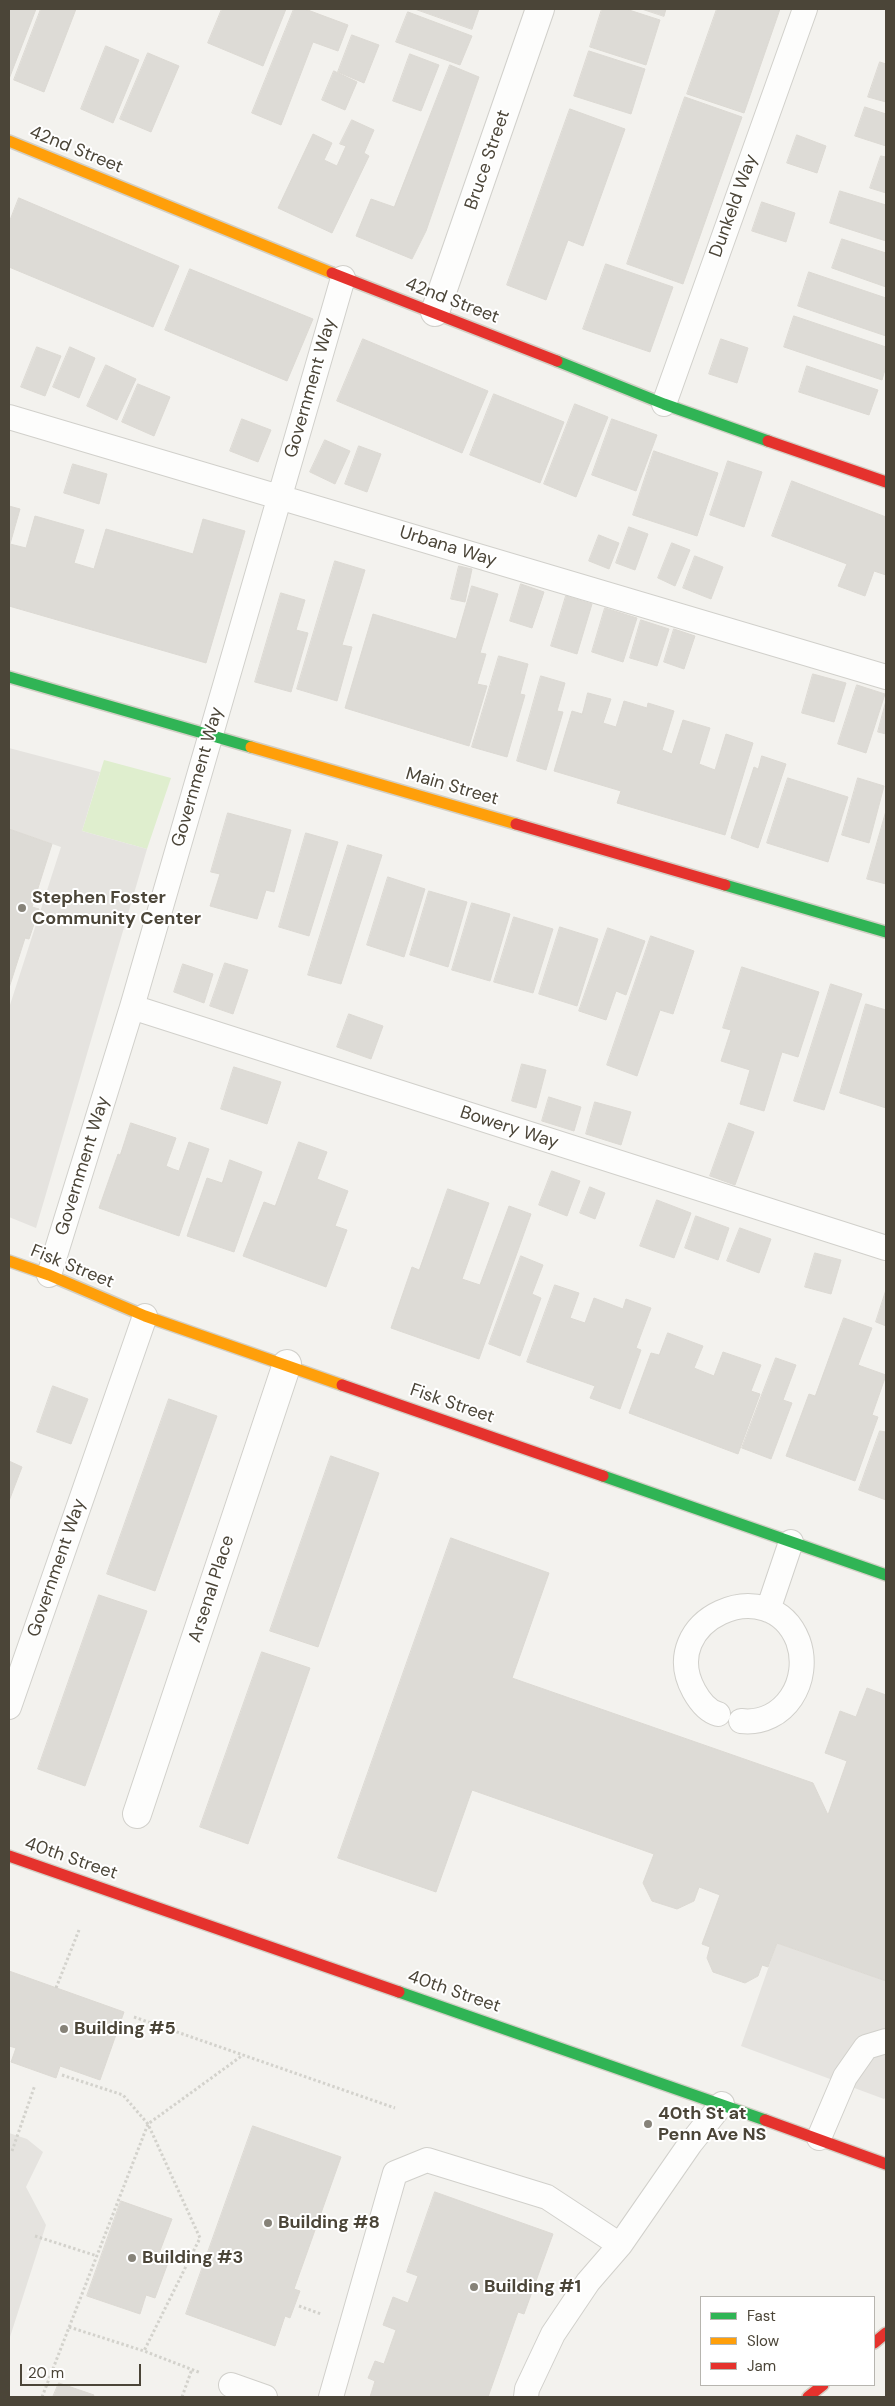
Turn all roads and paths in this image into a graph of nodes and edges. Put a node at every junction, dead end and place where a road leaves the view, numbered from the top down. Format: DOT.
graph roads {
  1 [pos="540,9"];
  2 [pos="805,9"];
  3 [pos="9,141"];
  4 [pos="343,278"];
  5 [pos="435,312"];
  6 [pos="664,404"];
  7 [pos="9,417"];
  8 [pos="886,482"];
  9 [pos="279,497"];
  10 [pos="9,677"];
  11 [pos="886,678"];
  12 [pos="210,734"];
  13 [pos="886,932"];
  14 [pos="132,1007"];
  15 [pos="886,1248"];
  16 [pos="9,1261"];
  17 [pos="48,1275"];
  18 [pos="145,1316"];
  19 [pos="287,1364"];
  20 [pos="791,1542"];
  21 [pos="886,1575"];
  22 [pos="768,1610"];
  23 [pos="9,1707"];
  24 [pos="718,1714"];
  25 [pos="740,1721"];
  26 [pos="137,1814"];
  27 [pos="9,1856"];
  28 [pos="79,1930"];
  29 [pos="56,1988"];
  30 [pos="134,2017"];
  31 [pos="886,2041"];
  32 [pos="243,2055"];
  33 [pos="62,2075"];
  34 [pos="35,2085"];
  35 [pos="722,2104"];
  36 [pos="395,2108"];
  37 [pos="148,2124"];
  38 [pos="819,2138"];
  39 [pos="12,2151"];
  40 [pos="886,2164"];
  41 [pos="35,2236"];
  42 [pos="620,2245"];
  43 [pos="97,2256"];
  44 [pos="299,2306"];
  45 [pos="322,2314"];
  46 [pos="69,2327"];
  47 [pos="886,2333"];
  48 [pos="875,2342"];
  49 [pos="144,2351"];
  50 [pos="231,2385"];
  51 [pos="822,2386"];
  52 [pos="42,2397"];
  53 [pos="182,2397"];
  54 [pos="265,2397"];
  55 [pos="330,2397"];
  56 [pos="526,2397"];
  57 [pos="808,2397"];
  1 -- 5 [label="street, Bruce Street"];
  2 -- 6 [label="lane, Dunkeld Way"];
  3 -- 4 [label="street, 42nd Street"];
  4 -- 5 [label="street, 42nd Street"];
  4 -- 9 [label="lane, Government Way"];
  5 -- 6 [label="street, 42nd Street"];
  6 -- 8 [label="street, 42nd Street"];
  7 -- 9 [label="lane, Urbana Way"];
  9 -- 11 [label="lane, Urbana Way"];
  9 -- 12 [label="lane, Government Way"];
  10 -- 12 [label="street, Main Street"];
  12 -- 13 [label="street, Main Street"];
  12 -- 14 [label="lane, Government Way"];
  14 -- 15 [label="lane, Bowery Way"];
  14 -- 17 [label="lane, Government Way"];
  16 -- 17 [label="street, Fisk Street"];
  17 -- 18 [label="street, Fisk Street"];
  18 -- 19 [label="street, Fisk Street"];
  18 -- 23 [label="lane, Government Way"];
  19 -- 20 [label="street, Fisk Street"];
  19 -- 26 [label="street, Arsenal Place"];
  20 -- 21 [label="street, Fisk Street"];
  20 -- 22 [label="lane"];
  22 -- 24 [label="lane"];
  22 -- 25 [label="lane"];
  27 -- 35 [label="street, 40th Street"];
  28 -- 29 [label="path"];
  30 -- 32 [label="path"];
  31 -- 38 [label="lane"];
  32 -- 36 [label="path"];
  32 -- 37 [label="path"];
  33 -- 37 [label="path"];
  34 -- 39 [label="path"];
  35 -- 38 [label="street, 40th Street"];
  35 -- 42 [label="lane"];
  37 -- 43 [label="path"];
  37 -- 49 [label="path"];
  38 -- 40 [label="street, 40th Street"];
  41 -- 43 [label="path"];
  42 -- 55 [label="lane"];
  42 -- 56 [label="lane"];
  43 -- 46 [label="path"];
  44 -- 45 [label="path"];
  46 -- 49 [label="path"];
  46 -- 52 [label="path"];
  47 -- 48 [label="street"];
  49 -- 53 [label="path"];
  50 -- 54 [label="lane"];
  51 -- 57 [label="street"];
}
